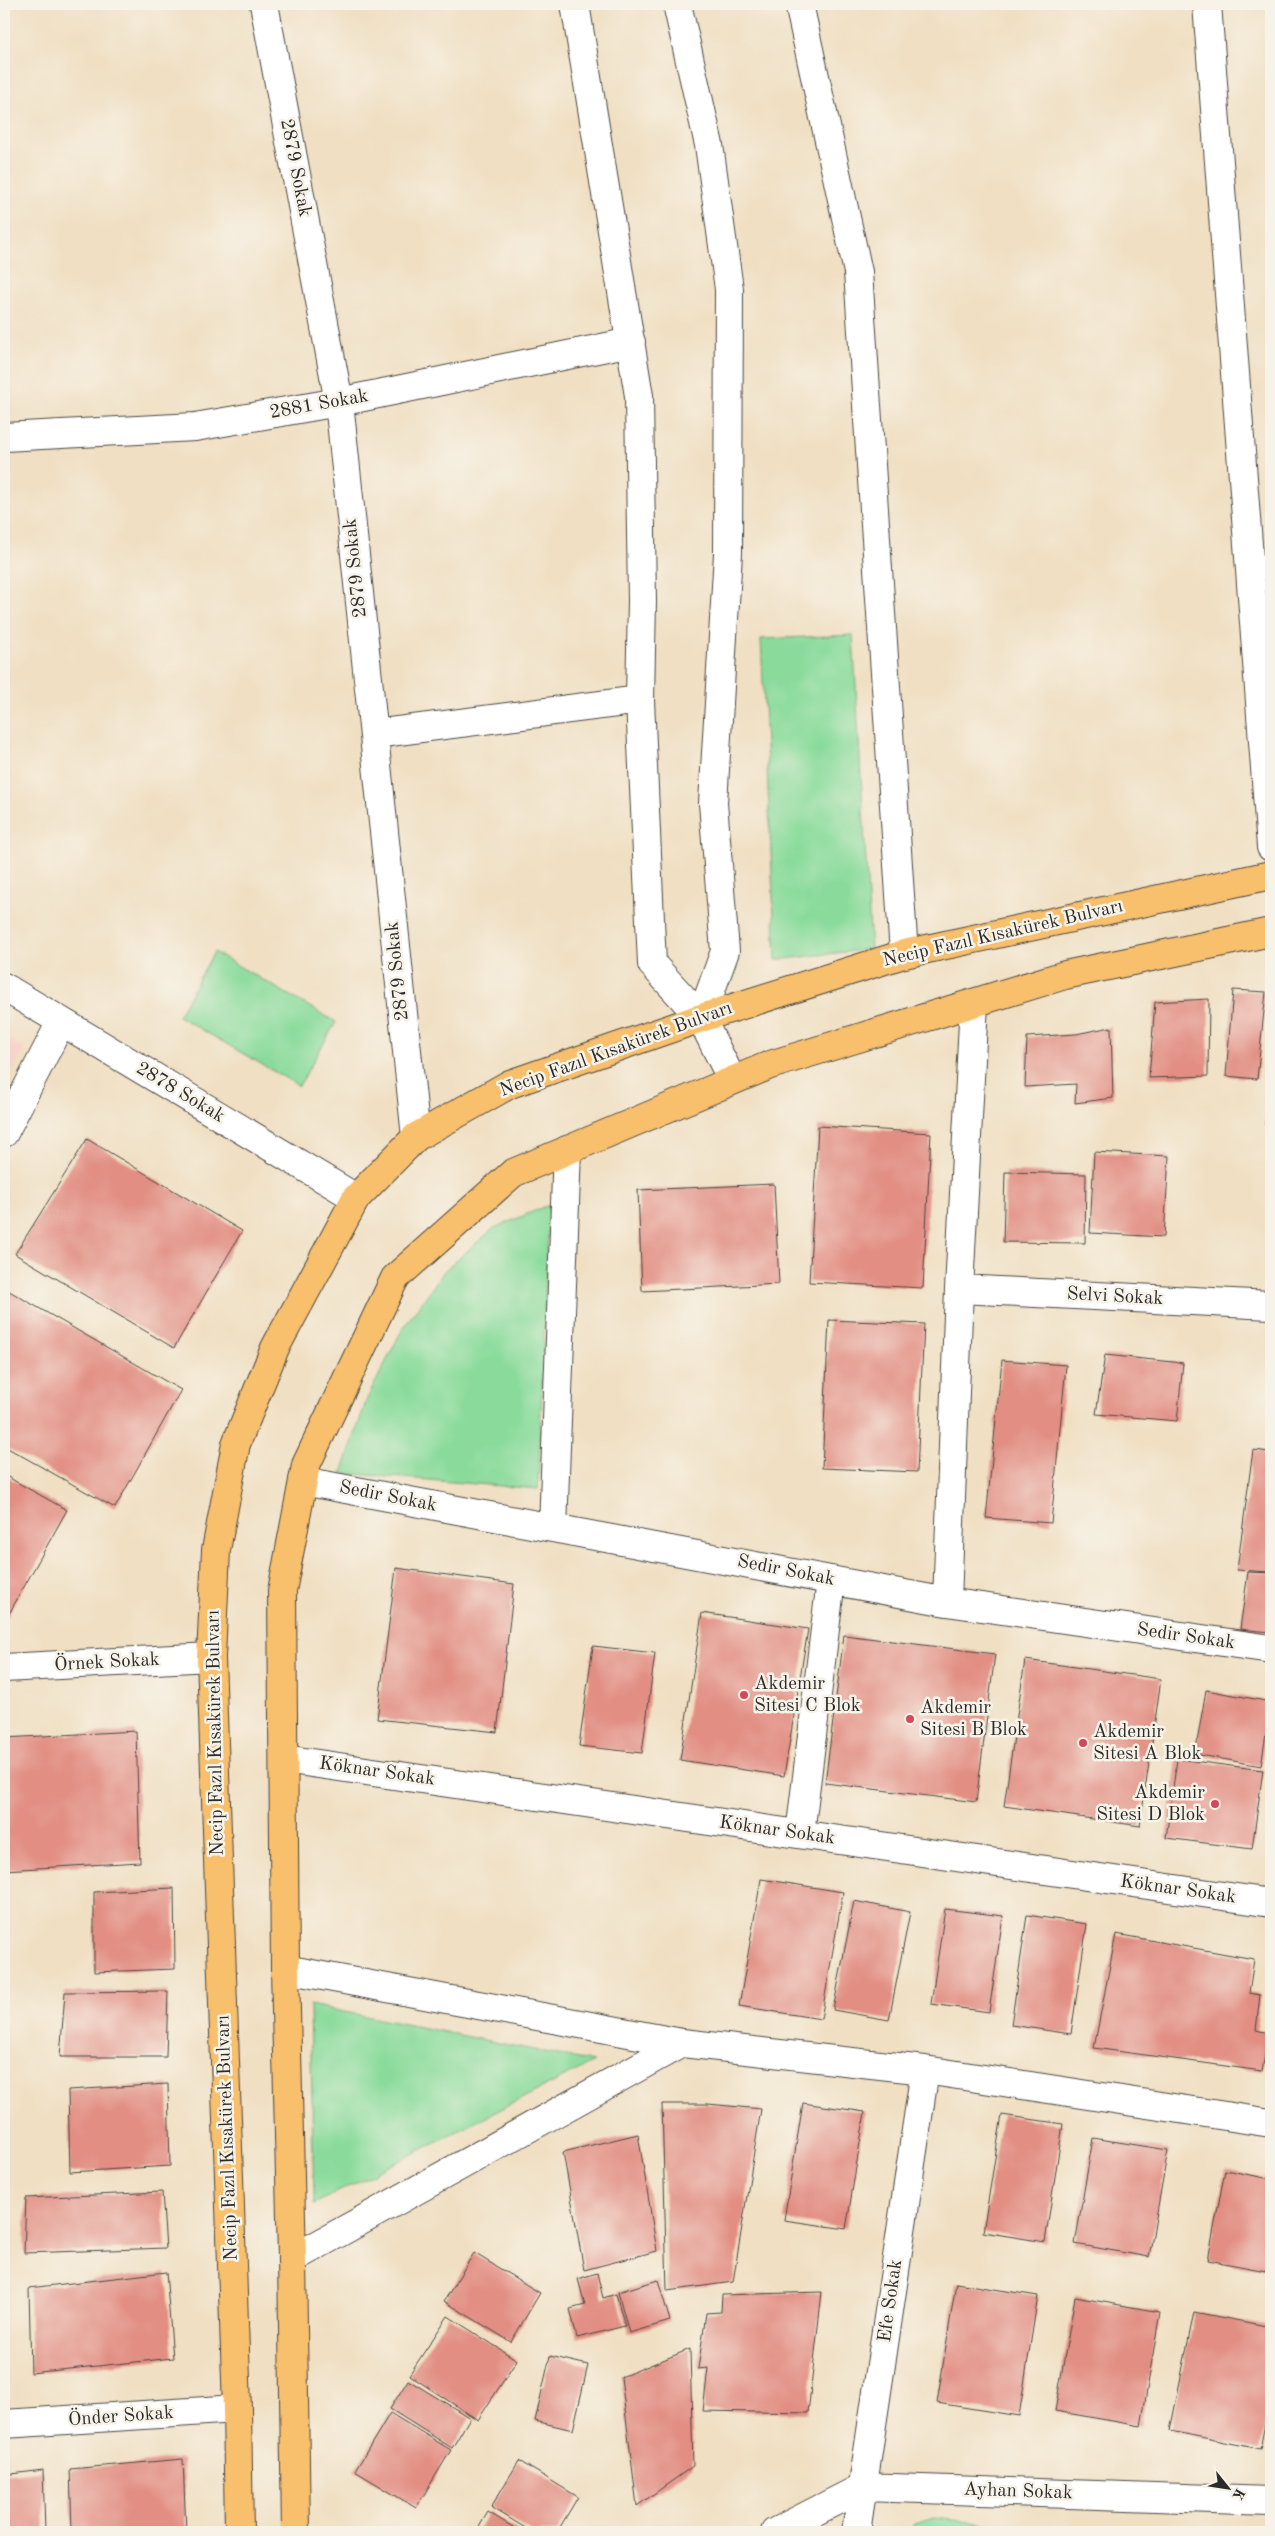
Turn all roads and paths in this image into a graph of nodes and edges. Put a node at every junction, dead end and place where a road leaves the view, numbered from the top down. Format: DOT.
graph roads {
  1 [pos="264,4"];
  2 [pos="575,4"];
  3 [pos="677,4"];
  4 [pos="799,4"];
  5 [pos="1207,4"];
  6 [pos="631,342"];
  7 [pos="339,402"];
  8 [pos="4,437"];
  9 [pos="640,700"];
  10 [pos="374,734"];
  11 [pos="1271,847"];
  12 [pos="1271,875"];
  13 [pos="1271,932"];
  14 [pos="904,954"];
  15 [pos="4,987"];
  16 [pos="974,1003"];
  17 [pos="701,1018"];
  18 [pos="61,1022"];
  19 [pos="732,1080"];
  20 [pos="4,1133"];
  21 [pos="416,1137"];
  22 [pos="568,1150"];
  23 [pos="356,1198"];
  24 [pos="959,1289"];
  25 [pos="1271,1304"];
  26 [pos="303,1481"];
  27 [pos="553,1528"];
  28 [pos="831,1580"];
  29 [pos="947,1602"];
  30 [pos="1271,1649"];
  31 [pos="211,1658"];
  32 [pos="4,1668"];
  33 [pos="284,1759"];
  34 [pos="800,1834"];
  35 [pos="1271,1903"];
  36 [pos="284,1969"];
  37 [pos="682,2043"];
  38 [pos="925,2070"];
  39 [pos="1271,2123"];
  40 [pos="292,2259"];
  41 [pos="237,2409"];
  42 [pos="4,2424"];
  43 [pos="863,2487"];
  44 [pos="1271,2501"];
  45 [pos="239,2532"];
  46 [pos="296,2532"];
  47 [pos="775,2532"];
  48 [pos="856,2532"];
  1 -- 7 [label="street, 2879 Sokak"];
  2 -- 6 [label="street"];
  3 -- 17 [label="street"];
  4 -- 14 [label="street"];
  5 -- 11 [label="street"];
  6 -- 7 [label="street, 2881 Sokak"];
  6 -- 9 [label="street"];
  7 -- 8 [label="street, 2881 Sokak"];
  7 -- 10 [label="street, 2879 Sokak"];
  9 -- 10 [label="street"];
  9 -- 17 [label="street"];
  10 -- 21 [label="street, 2879 Sokak"];
  12 -- 14 [label="main road, Necip Fazıl Kısakürek Bulvarı"];
  13 -- 16 [label="main road"];
  14 -- 17 [label="main road, Necip Fazıl Kısakürek Bulvarı"];
  15 -- 18 [label="street, 2878 Sokak"];
  16 -- 19 [label="main road"];
  16 -- 24 [label="street"];
  17 -- 19 [label="street"];
  17 -- 21 [label="main road, Necip Fazıl Kısakürek Bulvarı"];
  18 -- 20 [label="street"];
  18 -- 23 [label="street, 2878 Sokak"];
  19 -- 22 [label="main road"];
  21 -- 23 [label="main road, Necip Fazıl Kısakürek Bulvarı"];
  22 -- 26 [label="main road"];
  22 -- 27 [label="street"];
  23 -- 31 [label="main road, Necip Fazıl Kısakürek Bulvarı"];
  24 -- 25 [label="street, Selvi Sokak"];
  24 -- 29 [label="street"];
  26 -- 27 [label="street, Sedir Sokak"];
  26 -- 33 [label="main road"];
  27 -- 28 [label="street, Sedir Sokak"];
  28 -- 29 [label="street, Sedir Sokak"];
  28 -- 34 [label="street"];
  29 -- 30 [label="street, Sedir Sokak"];
  31 -- 32 [label="street, Örnek Sokak"];
  31 -- 41 [label="main road, Necip Fazıl Kısakürek Bulvarı"];
  33 -- 34 [label="street, Köknar Sokak"];
  33 -- 36 [label="main road"];
  34 -- 35 [label="street, Köknar Sokak"];
  36 -- 37 [label="street"];
  36 -- 40 [label="main road"];
  37 -- 38 [label="street"];
  37 -- 40 [label="street"];
  38 -- 39 [label="street"];
  38 -- 43 [label="street, Efe Sokak"];
  40 -- 46 [label="main road"];
  41 -- 42 [label="street, Önder Sokak"];
  41 -- 45 [label="main road, Necip Fazıl Kısakürek Bulvarı"];
  43 -- 44 [label="street, Ayhan Sokak"];
  43 -- 47 [label="street, Ayhan Sokak"];
  43 -- 48 [label="street, Efe Sokak"];
}
